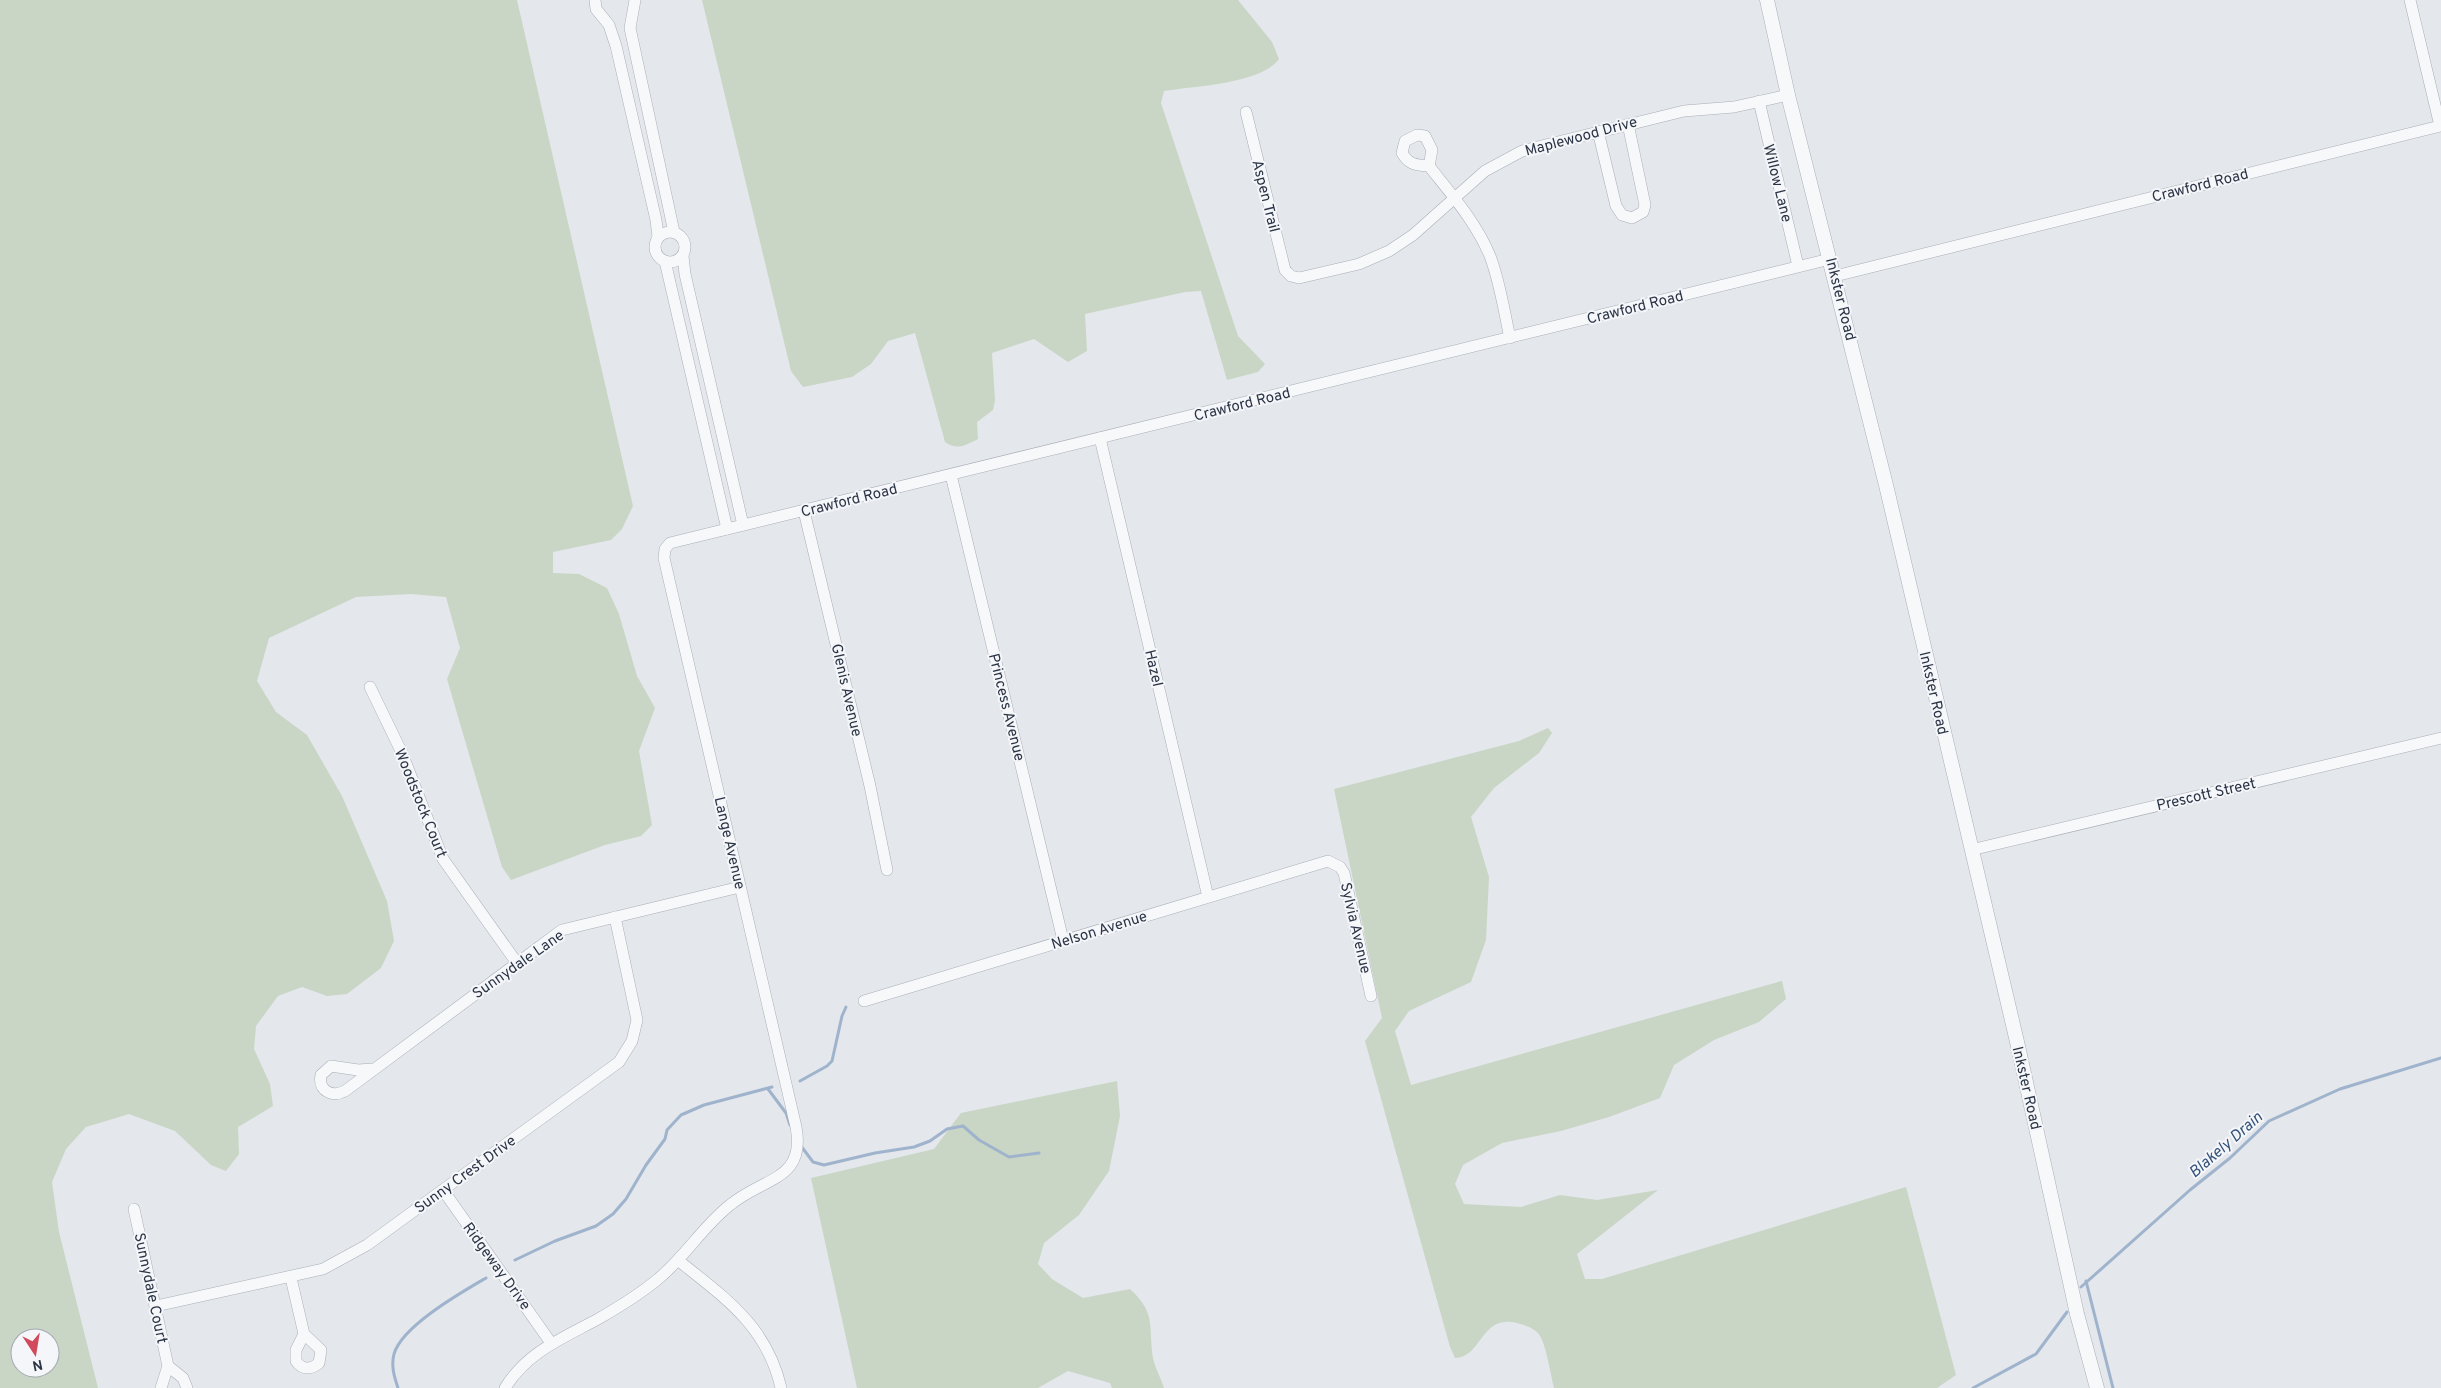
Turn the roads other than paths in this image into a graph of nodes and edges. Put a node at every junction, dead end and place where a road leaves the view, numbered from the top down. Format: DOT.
graph roads {
  1 [pos="595,0"];
  2 [pos="634,0"];
  3 [pos="1766,0"];
  4 [pos="2410,0"];
  5 [pos="632,42"];
  6 [pos="616,46"];
  7 [pos="1788,95"];
  8 [pos="1759,101"];
  9 [pos="1246,112"];
  10 [pos="1628,124"];
  11 [pos="1598,131"];
  12 [pos="654,133"];
  13 [pos="638,136"];
  14 [pos="1429,166"];
  15 [pos="1454,199"];
  16 [pos="674,232"];
  17 [pos="658,238"];
  18 [pos="683,256"];
  19 [pos="1830,259"];
  20 [pos="664,261"];
  21 [pos="1798,266"];
  22 [pos="1291,276"];
  23 [pos="1835,276"];
  24 [pos="1510,338"];
  25 [pos="711,386"];
  26 [pos="694,391"];
  27 [pos="1100,438"];
  28 [pos="952,475"];
  29 [pos="804,511"];
  30 [pos="743,525"];
  31 [pos="727,529"];
  32 [pos="664,558"];
  33 [pos="370,687"];
  34 [pos="2441,738"];
  35 [pos="1971,850"];
  36 [pos="1335,862"];
  37 [pos="887,870"];
  38 [pos="740,888"];
  39 [pos="1208,897"];
  40 [pos="615,917"];
  41 [pos="1064,940"];
  42 [pos="517,963"];
  43 [pos="1371,996"];
  44 [pos="864,1001"];
  45 [pos="373,1069"];
  46 [pos="443,1190"];
  47 [pos="134,1209"];
  48 [pos="679,1260"];
  49 [pos="291,1278"];
  50 [pos="156,1306"];
  51 [pos="304,1334"];
  52 [pos="551,1343"];
  53 [pos="168,1366"];
  54 [pos="161,1388"];
  55 [pos="187,1388"];
  56 [pos="505,1388"];
  57 [pos="781,1388"];
  58 [pos="2097,1388"];
  1 -- 6 [label="street"];
  2 -- 5 [label="street"];
  3 -- 7 [label="street, Inkster Road"];
  4 -- 23 [label="street, Crawford Road"];
  5 -- 6 [label="street"];
  5 -- 12 [label="street"];
  6 -- 13 [label="street"];
  7 -- 8 [label="street, Maplewood Drive"];
  7 -- 19 [label="street, Inkster Road"];
  8 -- 10 [label="street, Maplewood Drive"];
  8 -- 21 [label="street, Willow Lane"];
  9 -- 22 [label="street, Aspen Trail"];
  10 -- 11 [label="street, Maplewood Drive"];
  10 -- 11 [label="street"];
  11 -- 15 [label="street, Maplewood Drive"];
  12 -- 13 [label="street"];
  12 -- 16 [label="street"];
  13 -- 17 [label="street"];
  14 -- 15 [label="street"];
  15 -- 22 [label="street, Maplewood Drive"];
  15 -- 24 [label="street"];
  16 -- 17 [label="street"];
  16 -- 18 [label="street"];
  17 -- 20 [label="street"];
  18 -- 20 [label="street"];
  18 -- 25 [label="street"];
  19 -- 21 [label="street, Crawford Road"];
  19 -- 23 [label="street, Inkster Road"];
  20 -- 26 [label="street"];
  21 -- 24 [label="street, Crawford Road"];
  23 -- 35 [label="street, Inkster Road"];
  24 -- 27 [label="street, Crawford Road"];
  25 -- 26 [label="street"];
  25 -- 30 [label="street"];
  26 -- 31 [label="street"];
  27 -- 28 [label="street, Crawford Road"];
  27 -- 39 [label="street, Hazel"];
  28 -- 29 [label="street, Crawford Road"];
  28 -- 41 [label="street, Princess Avenue"];
  29 -- 30 [label="street, Crawford Road"];
  29 -- 37 [label="street, Glenis Avenue"];
  30 -- 31 [label="street, Crawford Road"];
  31 -- 32 [label="street, Crawford Road"];
  32 -- 38 [label="street, Lange Avenue"];
  33 -- 42 [label="street, Woodstock Court"];
  34 -- 35 [label="street, Prescott Street"];
  35 -- 58 [label="street, Inkster Road"];
  36 -- 39 [label="street, Nelson Avenue"];
  36 -- 43 [label="street, Sylvia Avenue"];
  38 -- 40 [label="street, Sunnydale Lane"];
  38 -- 48 [label="street, Lange Avenue"];
  39 -- 41 [label="street, Nelson Avenue"];
  40 -- 42 [label="street, Sunnydale Lane"];
  40 -- 46 [label="street, Sunny Crest Drive"];
  41 -- 44 [label="street, Nelson Avenue"];
  42 -- 45 [label="street, Sunnydale Lane"];
  46 -- 49 [label="street, Sunny Crest Drive"];
  46 -- 52 [label="street, Ridgeway Drive"];
  47 -- 50 [label="street, Sunnydale Court"];
  48 -- 52 [label="street, Lange Avenue"];
  48 -- 57 [label="street"];
  49 -- 50 [label="street, Sunny Crest Drive"];
  49 -- 51 [label="street"];
  50 -- 53 [label="street, Sunnydale Court"];
  52 -- 56 [label="street, Lange Avenue"];
  53 -- 54 [label="street, Sunnydale Court"];
  53 -- 55 [label="street"];
}
